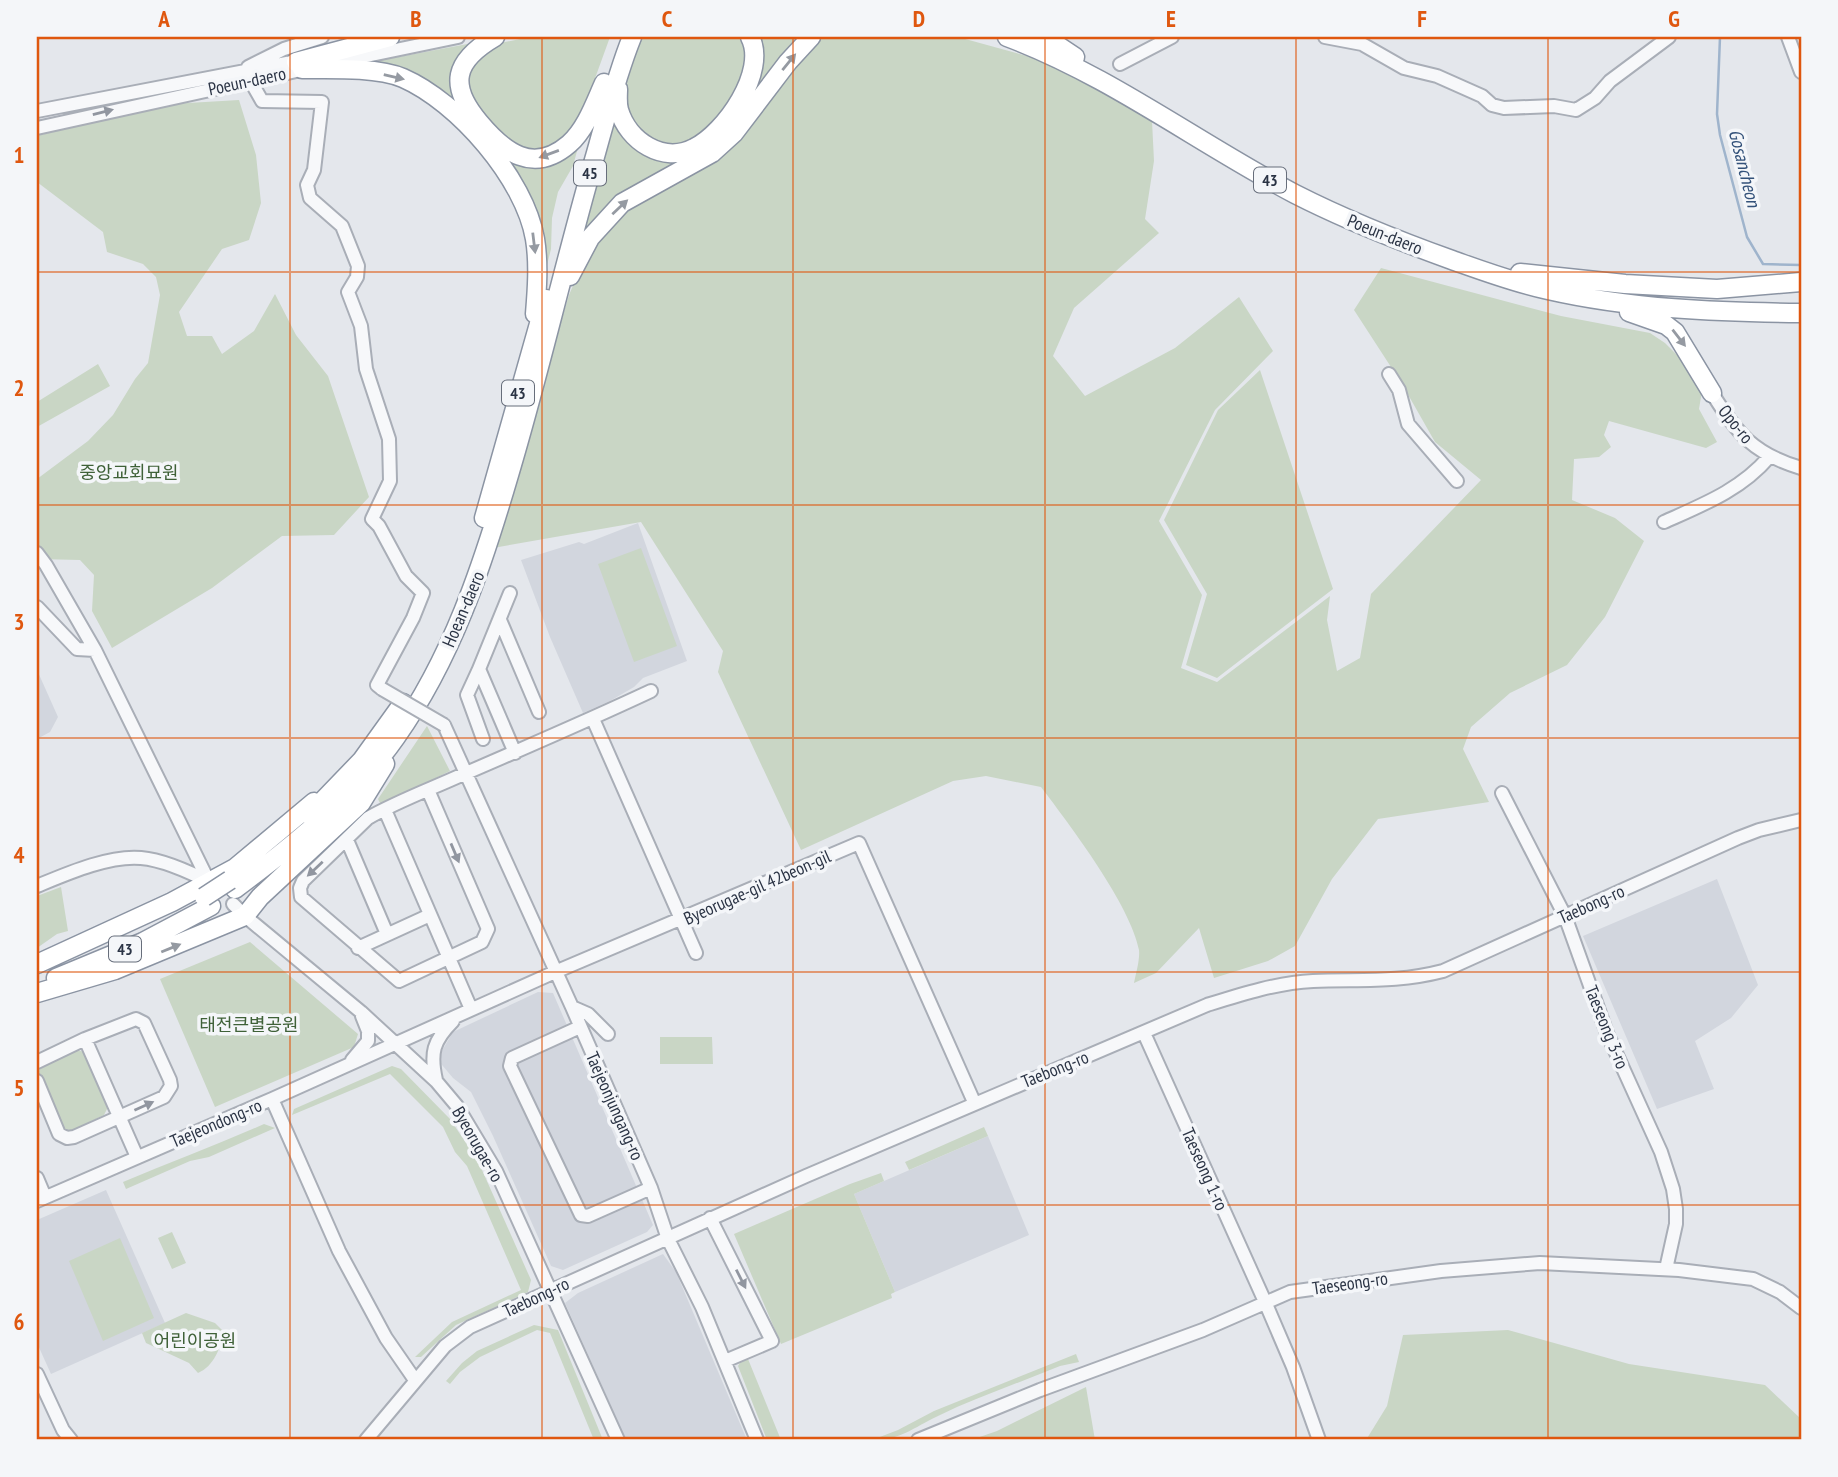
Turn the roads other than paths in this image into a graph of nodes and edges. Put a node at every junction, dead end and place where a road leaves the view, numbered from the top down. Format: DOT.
graph roads {
  1 [pos="322,37"];
  2 [pos="390,37"];
  3 [pos="419,37"];
  4 [pos="458,37"];
  5 [pos="495,37"];
  6 [pos="750,37"];
  7 [pos="811,37"];
  8 [pos="1006,37"];
  9 [pos="1034,37"];
  10 [pos="1045,37"];
  11 [pos="1172,37"];
  12 [pos="1325,37"];
  13 [pos="1669,37"];
  14 [pos="1788,37"];
  15 [pos="624,43"];
  16 [pos="294,60"];
  17 [pos="1084,63"];
  18 [pos="1120,64"];
  19 [pos="1801,72"];
  20 [pos="619,73"];
  21 [pos="250,80"];
  22 [pos="604,83"];
  23 [pos="37,111"];
  24 [pos="37,128"];
  25 [pos="1520,273"];
  26 [pos="1801,282"];
  27 [pos="1548,291"];
  28 [pos="1801,303"];
  29 [pos="556,304"];
  30 [pos="1801,313"];
  31 [pos="533,343"];
  32 [pos="1389,374"];
  33 [pos="1713,393"];
  34 [pos="1769,457"];
  35 [pos="1801,468"];
  36 [pos="1457,481"];
  37 [pos="1664,522"];
  38 [pos="37,553"];
  39 [pos="510,593"];
  40 [pos="37,607"];
  41 [pos="500,620"];
  42 [pos="95,650"];
  43 [pos="479,670"];
  44 [pos="651,691"];
  45 [pos="539,712"];
  46 [pos="593,719"];
  47 [pos="394,730"];
  48 [pos="483,739"];
  49 [pos="515,752"];
  50 [pos="467,773"];
  51 [pos="428,790"];
  52 [pos="1502,793"];
  53 [pos="385,810"];
  54 [pos="1801,820"];
  55 [pos="347,840"];
  56 [pos="37,886"];
  57 [pos="223,895"];
  58 [pos="430,915"];
  59 [pos="1565,916"];
  60 [pos="682,920"];
  61 [pos="387,934"];
  62 [pos="358,948"];
  63 [pos="696,953"];
  64 [pos="449,957"];
  65 [pos="37,964"];
  66 [pos="555,972"];
  67 [pos="37,973"];
  68 [pos="37,986"];
  69 [pos="37,993"];
  70 [pos="572,1007"];
  71 [pos="361,1012"];
  72 [pos="465,1012"];
  73 [pos="580,1027"];
  74 [pos="1144,1033"];
  75 [pos="608,1034"];
  76 [pos="85,1039"];
  77 [pos="395,1044"];
  78 [pos="37,1062"];
  79 [pos="345,1067"];
  80 [pos="436,1081"];
  81 [pos="37,1082"];
  82 [pos="272,1099"];
  83 [pos="974,1102"];
  84 [pos="119,1117"];
  85 [pos="137,1157"];
  86 [pos="37,1178"];
  87 [pos="651,1188"];
  88 [pos="41,1199"];
  89 [pos="710,1218"];
  90 [pos="668,1239"];
  91 [pos="1666,1269"];
  92 [pos="549,1291"];
  93 [pos="1266,1304"];
  94 [pos="1801,1308"];
  95 [pos="725,1362"];
  96 [pos="37,1374"];
  97 [pos="415,1380"];
  98 [pos="71,1440"];
  99 [pos="366,1440"];
  100 [pos="618,1440"];
  101 [pos="757,1440"];
  102 [pos="918,1440"];
  103 [pos="1319,1440"];
  1 -- 16 [label="street"];
  2 -- 16 [label="highway"];
  3 -- 16 [label="street, Poeun-daero"];
  4 -- 16 [label="street, Poeun-daero"];
  22 -- 5 [label="highway, one-way"];
  6 -- 20 [label="highway"];
  29 -- 7 [label="highway, one-way"];
  8 -- 27 [label="highway, Poeun-daero / 43"];
  9 -- 17 [label="highway, Poeun-daero / 43"];
  10 -- 17 [label="highway"];
  11 -- 18 [label="street"];
  12 -- 13 [label="street"];
  14 -- 19 [label="street"];
  15 -- 20 [label="highway, Hoean-daero / 45"];
  15 -- 22 [label="highway, Hoean-daero / 43"];
  16 -- 21 [label="street, Poeun-daero"];
  16 -- 23 [label="street, Poeun-daero"];
  16 -- 31 [label="highway, one-way"];
  17 -- 25 [label="highway, Poeun-daero / 43"];
  20 -- 29 [label="highway, Hoean-daero / 45"];
  24 -- 21 [label="street, Poeun-daero, one-way"];
  21 -- 50 [label="street, Taejeonjungang-ro, bridge"];
  22 -- 31 [label="highway, Hoean-daero / 43"];
  25 -- 26 [label="highway"];
  25 -- 28 [label="highway, Poeun-daero / 43"];
  27 -- 30 [label="highway, Poeun-daero / 43"];
  27 -- 33 [label="highway, one-way"];
  29 -- 47 [label="highway, Hoean-daero / 43"];
  31 -- 47 [label="highway, Hoean-daero / 43"];
  32 -- 36 [label="street"];
  33 -- 34 [label="street, Opo-ro"];
  34 -- 35 [label="street, Opo-ro"];
  34 -- 37 [label="street"];
  38 -- 42 [label="street"];
  39 -- 41 [label="street"];
  40 -- 42 [label="street"];
  41 -- 43 [label="street"];
  41 -- 45 [label="street"];
  42 -- 57 [label="street"];
  43 -- 48 [label="street"];
  43 -- 49 [label="street"];
  44 -- 46 [label="street"];
  46 -- 49 [label="street"];
  46 -- 60 [label="street"];
  47 -- 57 [label="highway, Hoean-daero / 43"];
  47 -- 57 [label="highway"];
  49 -- 50 [label="street"];
  50 -- 51 [label="street"];
  50 -- 66 [label="street, Taejeonjungang-ro"];
  51 -- 53 [label="street"];
  51 -- 64 [label="street, one-way"];
  52 -- 59 [label="street, Taeseong 3-ro"];
  53 -- 55 [label="street"];
  53 -- 58 [label="street"];
  54 -- 59 [label="street, Taebong-ro"];
  55 -- 61 [label="street"];
  55 -- 62 [label="street, one-way"];
  56 -- 57 [label="street"];
  57 -- 65 [label="highway"];
  57 -- 67 [label="highway, Hoean-daero / 43"];
  57 -- 68 [label="highway, Hoean-daero / 43"];
  69 -- 57 [label="highway, one-way"];
  57 -- 71 [label="street, Byeorugae-ro"];
  58 -- 61 [label="street"];
  58 -- 64 [label="street"];
  59 -- 74 [label="street, Taebong-ro"];
  59 -- 91 [label="street, Taeseong 3-ro"];
  60 -- 63 [label="street"];
  60 -- 66 [label="street, Byeorugae-gil 42beon-gil"];
  60 -- 83 [label="street, Byeorugae-gil 42beon-gil"];
  61 -- 62 [label="street"];
  62 -- 64 [label="street"];
  64 -- 72 [label="street"];
  66 -- 70 [label="street, Taejeonjungang-ro"];
  66 -- 72 [label="street, Byeorugae-gil 42beon-gil"];
  70 -- 73 [label="street, Taejeonjungang-ro"];
  70 -- 75 [label="street"];
  71 -- 77 [label="street, Byeorugae-ro"];
  71 -- 79 [label="street"];
  72 -- 77 [label="street, Byeorugae-gil 42beon-gil"];
  72 -- 80 [label="street"];
  73 -- 87 [label="street, Taejeonjungang-ro"];
  73 -- 87 [label="street"];
  74 -- 83 [label="street, Taebong-ro"];
  74 -- 93 [label="street, Taeseong 1-ro"];
  76 -- 78 [label="street"];
  76 -- 84 [label="street"];
  84 -- 76 [label="street, one-way"];
  77 -- 79 [label="street, Taejeondong-ro"];
  77 -- 80 [label="street, Byeorugae-ro"];
  79 -- 82 [label="street, Taejeondong-ro"];
  80 -- 92 [label="street, Byeorugae-ro"];
  81 -- 84 [label="street"];
  82 -- 85 [label="street, Taejeondong-ro"];
  82 -- 97 [label="street"];
  83 -- 89 [label="street, Taebong-ro"];
  84 -- 85 [label="street"];
  85 -- 88 [label="street, Taejeondong-ro"];
  86 -- 88 [label="street"];
  87 -- 90 [label="street, Taejeonjungang-ro"];
  89 -- 90 [label="street, Taebong-ro"];
  89 -- 95 [label="street, one-way"];
  90 -- 92 [label="street, Taebong-ro"];
  90 -- 95 [label="street, Taejeonjungang-ro"];
  91 -- 93 [label="street, Taeseong-ro"];
  91 -- 94 [label="street, Taeseong-ro"];
  92 -- 97 [label="street, Taebong-ro"];
  92 -- 100 [label="street, Byeorugae-ro"];
  93 -- 102 [label="street, Taeseong-ro"];
  93 -- 103 [label="street, Taeseong 1-ro"];
  95 -- 101 [label="street, Taejeonjungang-ro"];
  96 -- 98 [label="street"];
  97 -- 99 [label="street, Taebong-ro"];
}
